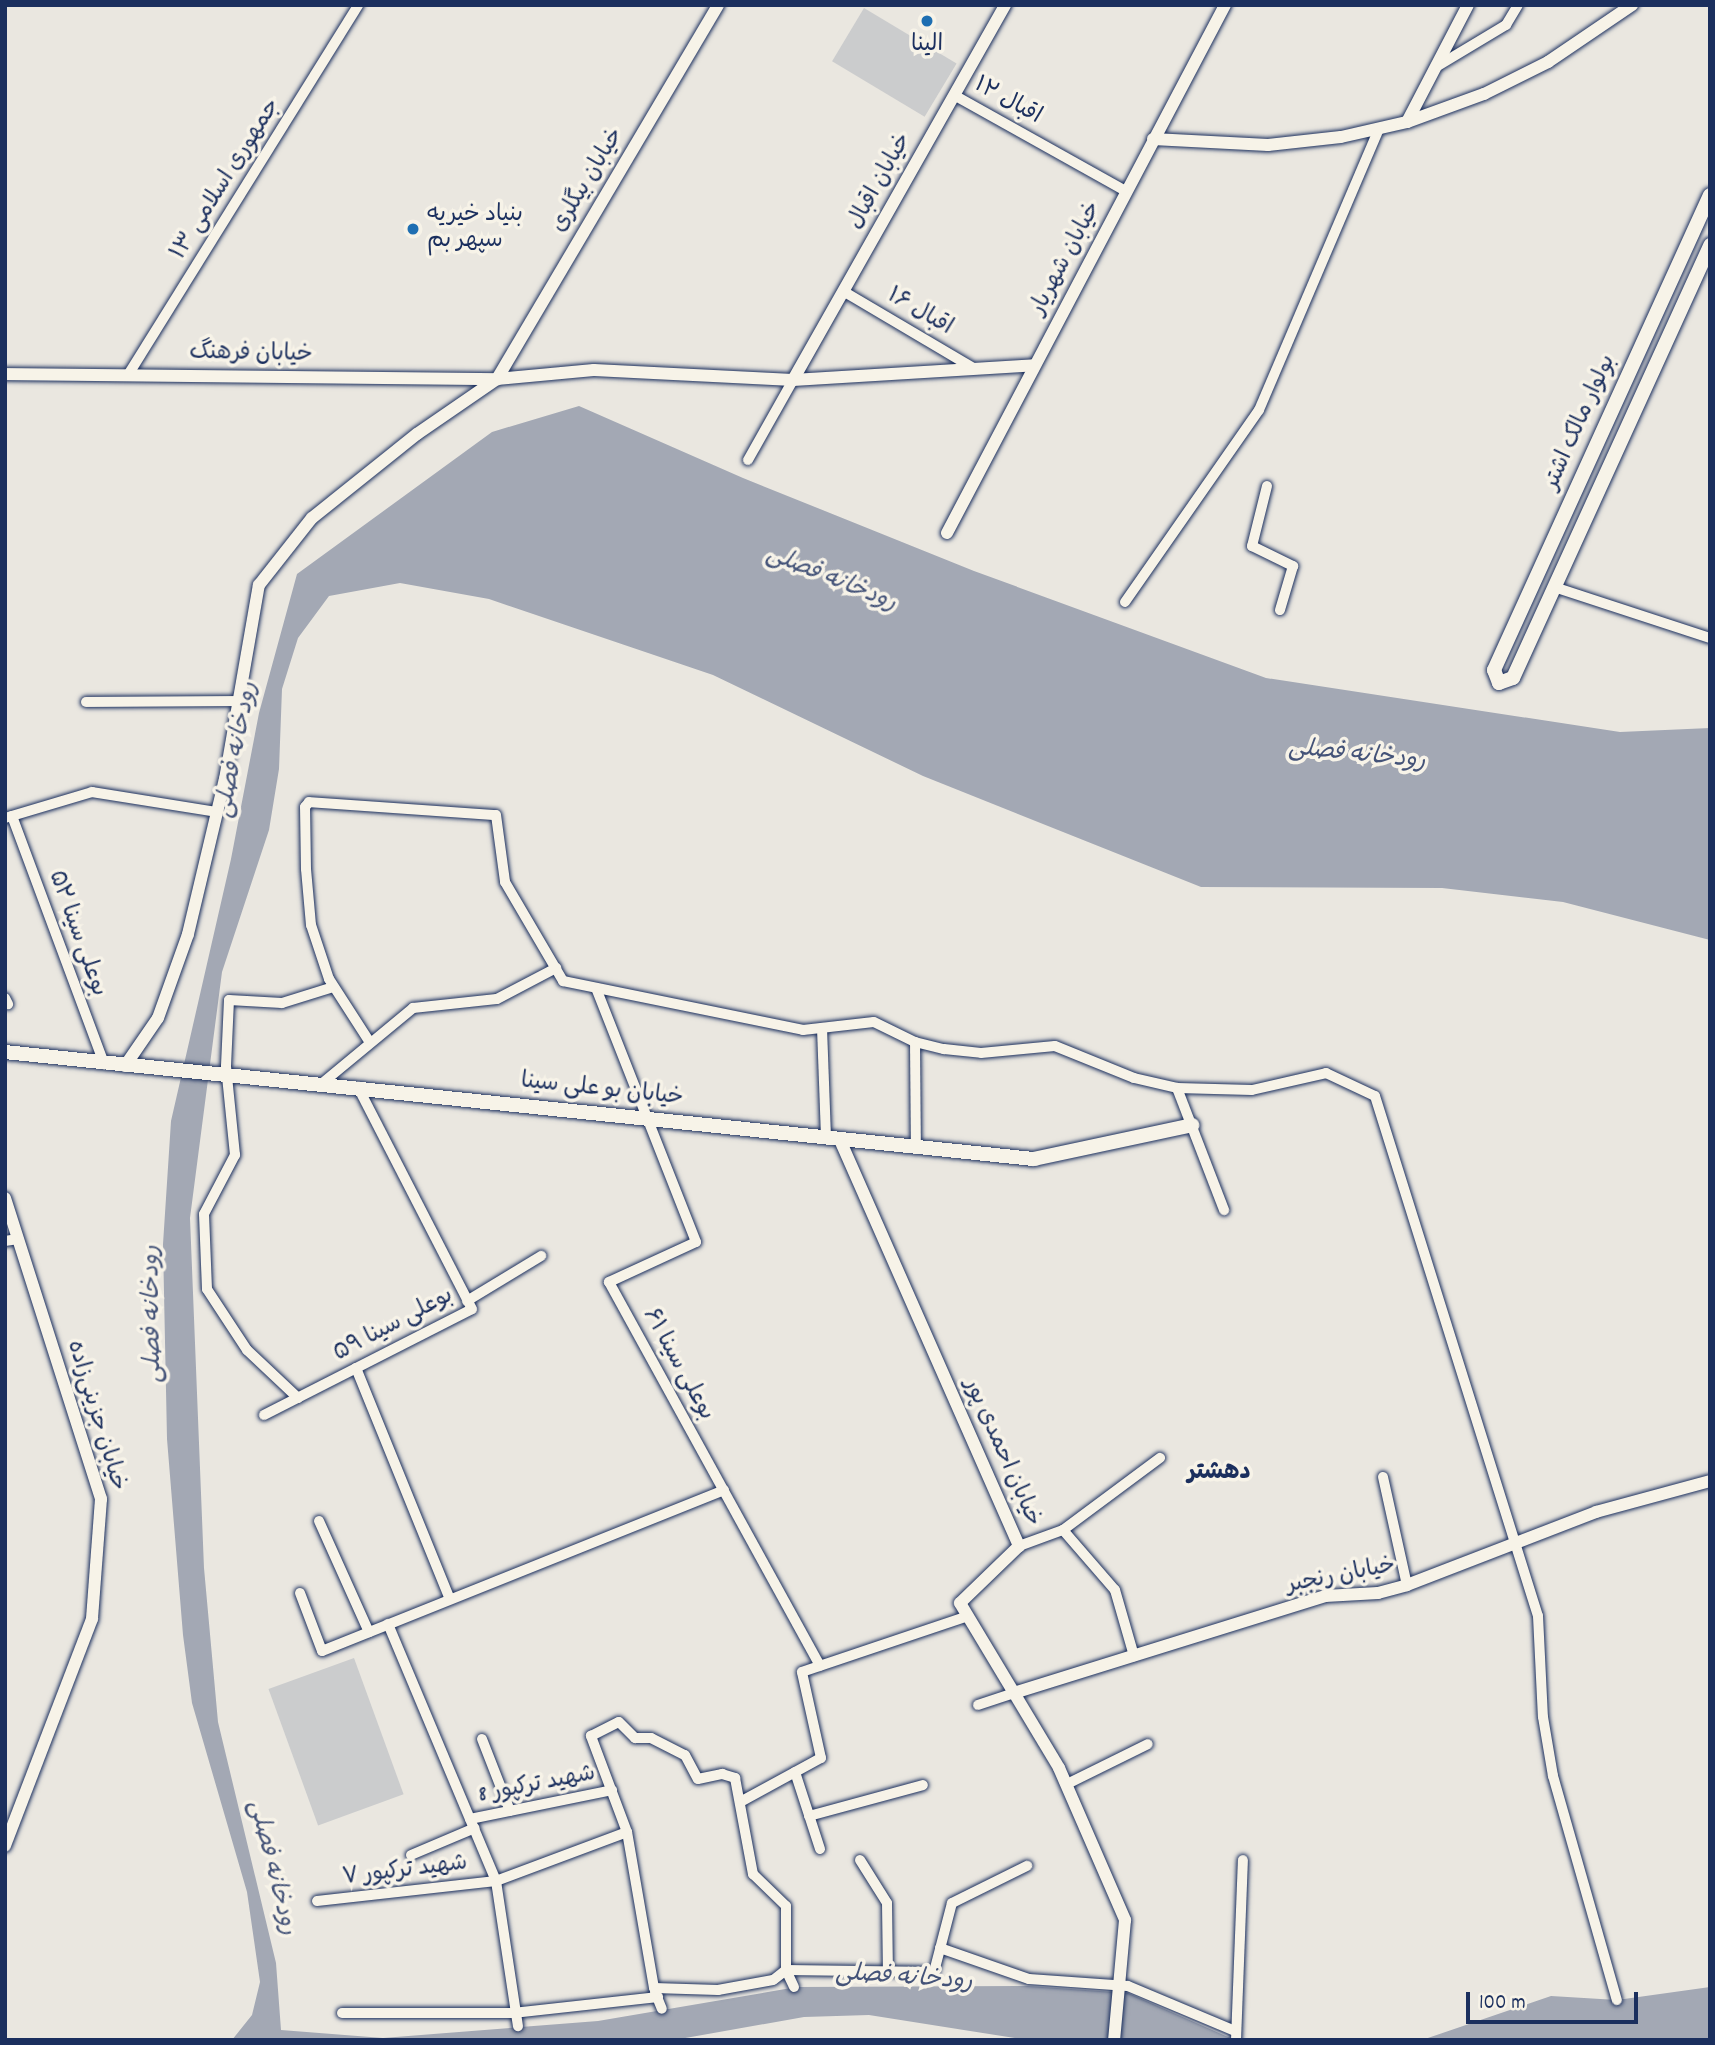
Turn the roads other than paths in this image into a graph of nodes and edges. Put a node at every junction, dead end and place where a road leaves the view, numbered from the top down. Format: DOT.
graph roads {
  1 [pos="358,5"];
  2 [pos="718,5"];
  3 [pos="1005,5"];
  4 [pos="1225,5"];
  5 [pos="1468,5"];
  6 [pos="1518,5"];
  7 [pos="1632,5"];
  8 [pos="1435,67"];
  9 [pos="954,95"];
  10 [pos="1407,122"];
  11 [pos="1379,128"];
  12 [pos="1153,139"];
  13 [pos="1126,191"];
  14 [pos="1710,195"];
  15 [pos="1710,244"];
  16 [pos="1706,264"];
  17 [pos="843,291"];
  18 [pos="1658,309"];
  19 [pos="1677,317"];
  20 [pos="1035,365"];
  21 [pos="976,369"];
  22 [pos="5,374"];
  23 [pos="128,375"];
  24 [pos="497,379"];
  25 [pos="793,380"];
  26 [pos="748,460"];
  27 [pos="1267,486"];
  28 [pos="947,533"];
  29 [pos="1554,587"];
  30 [pos="1125,602"];
  31 [pos="1280,610"];
  32 [pos="1710,638"];
  33 [pos="237,701"];
  34 [pos="86,702"];
  35 [pos="217,812"];
  36 [pos="8,818"];
  37 [pos="556,968"];
  38 [pos="333,987"];
  39 [pos="596,988"];
  40 [pos="822,1028"];
  41 [pos="369,1041"];
  42 [pos="915,1042"];
  43 [pos="5,1052"];
  44 [pos="104,1064"];
  45 [pos="125,1066"];
  46 [pos="228,1079"];
  47 [pos="320,1085"];
  48 [pos="358,1087"];
  49 [pos="1177,1088"];
  50 [pos="649,1119"];
  51 [pos="1192,1125"];
  52 [pos="833,1140"];
  53 [pos="916,1148"];
  54 [pos="5,1198"];
  55 [pos="1224,1210"];
  56 [pos="12,1240"];
  57 [pos="541,1256"];
  58 [pos="467,1301"];
  59 [pos="356,1368"];
  60 [pos="298,1398"];
  61 [pos="264,1415"];
  62 [pos="1160,1458"];
  63 [pos="1382,1477"];
  64 [pos="1710,1481"];
  65 [pos="724,1490"];
  66 [pos="318,1521"];
  67 [pos="1063,1530"];
  68 [pos="1514,1545"];
  69 [pos="1019,1546"];
  70 [pos="1407,1585"];
  71 [pos="300,1593"];
  72 [pos="450,1599"];
  73 [pos="968,1616"];
  74 [pos="388,1624"];
  75 [pos="369,1632"];
  76 [pos="1134,1656"];
  77 [pos="820,1666"];
  78 [pos="1017,1692"];
  79 [pos="978,1705"];
  80 [pos="482,1739"];
  81 [pos="1148,1744"];
  82 [pos="795,1772"];
  83 [pos="1067,1784"];
  84 [pos="923,1785"];
  85 [pos="612,1790"];
  86 [pos="742,1801"];
  87 [pos="510,1811"];
  88 [pos="809,1816"];
  89 [pos="472,1824"];
  90 [pos="627,1832"];
  91 [pos="5,1846"];
  92 [pos="820,1849"];
  93 [pos="411,1855"];
  94 [pos="860,1860"];
  95 [pos="1242,1860"];
  96 [pos="1027,1866"];
  97 [pos="496,1881"];
  98 [pos="317,1901"];
  99 [pos="940,1948"];
  100 [pos="786,1970"];
  101 [pos="888,1971"];
  102 [pos="794,1987"];
  103 [pos="1119,1987"];
  104 [pos="656,1993"];
  105 [pos="1617,2000"];
  106 [pos="662,2009"];
  107 [pos="342,2013"];
  108 [pos="513,2013"];
  109 [pos="518,2026"];
  110 [pos="1236,2036"];
  111 [pos="1114,2040"];
  1 -- 23 [label="street, جمهوری اسلامی ۱۳"];
  2 -- 24 [label="street, خیابان بیگلری"];
  3 -- 9 [label="street, خیابان اقبال"];
  4 -- 12 [label="street, خیابان شهریار"];
  5 -- 8 [label="street"];
  6 -- 8 [label="street"];
  7 -- 10 [label="street"];
  8 -- 10 [label="street"];
  9 -- 13 [label="street, اقبال ۱۲"];
  9 -- 17 [label="street, خیابان اقبال"];
  10 -- 11 [label="street"];
  11 -- 12 [label="street"];
  11 -- 30 [label="street"];
  12 -- 13 [label="street, خیابان شهریار"];
  13 -- 20 [label="street, خیابان شهریار"];
  14 -- 18 [label="main road, بولوار مالک اشتر"];
  15 -- 16 [label="main road, بولوار مالک اشتر"];
  16 -- 19 [label="main road, بولوار مالک اشتر"];
  17 -- 21 [label="street, اقبال ۱۶"];
  17 -- 25 [label="street, خیابان اقبال"];
  18 -- 19 [label="main road"];
  18 -- 29 [label="main road, بولوار مالک اشتر"];
  19 -- 29 [label="main road, بولوار مالک اشتر"];
  20 -- 21 [label="street, خیابان فرهنگ"];
  20 -- 28 [label="street, خیابان شهریار"];
  21 -- 25 [label="street, خیابان فرهنگ"];
  22 -- 23 [label="street, خیابان فرهنگ"];
  23 -- 24 [label="street, خیابان فرهنگ"];
  24 -- 25 [label="street, خیابان فرهنگ"];
  24 -- 33 [label="street"];
  25 -- 26 [label="street"];
  27 -- 31 [label="street"];
  29 -- 32 [label="street"];
  33 -- 34 [label="street"];
  33 -- 35 [label="street"];
  35 -- 36 [label="street"];
  35 -- 45 [label="street"];
  36 -- 44 [label="street, بوعلی سینا ۵۲"];
  37 -- 38 [label="street"];
  37 -- 39 [label="street"];
  37 -- 41 [label="street"];
  38 -- 41 [label="street"];
  38 -- 46 [label="street"];
  39 -- 40 [label="street"];
  39 -- 50 [label="street"];
  40 -- 42 [label="street"];
  40 -- 52 [label="street"];
  41 -- 47 [label="street"];
  42 -- 49 [label="street"];
  42 -- 53 [label="street"];
  43 -- 44 [label="main road, خیابان بو علی سینا"];
  44 -- 45 [label="main road, خیابان بو علی سینا"];
  45 -- 46 [label="main road, خیابان بو علی سینا"];
  46 -- 47 [label="main road, خیابان بو علی سینا"];
  46 -- 60 [label="street"];
  47 -- 48 [label="main road, خیابان بو علی سینا"];
  48 -- 50 [label="main road, خیابان بو علی سینا"];
  48 -- 58 [label="street, بوعلی سینا ۵۹"];
  49 -- 51 [label="street"];
  49 -- 68 [label="street"];
  50 -- 52 [label="main road, خیابان بو علی سینا"];
  50 -- 65 [label="street, بوعلی سینا ۶۱"];
  51 -- 53 [label="main road, خیابان بو علی سینا"];
  51 -- 55 [label="street"];
  52 -- 53 [label="main road, خیابان بو علی سینا"];
  52 -- 69 [label="street, خیابان احمدی پور"];
  54 -- 56 [label="street, خیابان جزینی‌زاده"];
  56 -- 91 [label="street, خیابان جزینی‌زاده"];
  57 -- 58 [label="street"];
  58 -- 59 [label="street, بوعلی سینا ۵۹"];
  59 -- 60 [label="street, بوعلی سینا ۵۹"];
  59 -- 72 [label="street"];
  60 -- 61 [label="street, بوعلی سینا ۵۹"];
  62 -- 67 [label="street"];
  63 -- 70 [label="street"];
  64 -- 68 [label="street, خیابان رنجبر"];
  65 -- 72 [label="street"];
  65 -- 77 [label="street, بوعلی سینا ۶۱"];
  66 -- 75 [label="street"];
  67 -- 69 [label="street"];
  67 -- 76 [label="street"];
  68 -- 70 [label="street, خیابان رنجبر"];
  68 -- 105 [label="street"];
  69 -- 73 [label="street, خیابان احمدی پور"];
  70 -- 76 [label="street, خیابان رنجبر"];
  71 -- 75 [label="street"];
  72 -- 74 [label="street"];
  73 -- 77 [label="street"];
  73 -- 78 [label="street"];
  74 -- 75 [label="street"];
  74 -- 89 [label="street"];
  76 -- 78 [label="street, خیابان رنجبر"];
  77 -- 82 [label="street"];
  78 -- 79 [label="street"];
  78 -- 83 [label="street"];
  80 -- 87 [label="street"];
  81 -- 83 [label="street"];
  82 -- 86 [label="street"];
  82 -- 88 [label="street"];
  83 -- 103 [label="street"];
  84 -- 88 [label="street"];
  85 -- 86 [label="street"];
  85 -- 87 [label="street, شهید ترکپور 8"];
  85 -- 90 [label="street"];
  86 -- 100 [label="street"];
  87 -- 89 [label="street, شهید ترکپور 8"];
  88 -- 92 [label="street"];
  89 -- 93 [label="street, شهید ترکپور 8"];
  89 -- 97 [label="street"];
  90 -- 97 [label="street, شهید ترکپور ۷"];
  90 -- 104 [label="street"];
  94 -- 101 [label="street"];
  95 -- 110 [label="street"];
  96 -- 99 [label="street"];
  97 -- 98 [label="street, شهید ترکپور ۷"];
  97 -- 108 [label="street"];
  99 -- 101 [label="street"];
  99 -- 103 [label="street"];
  100 -- 101 [label="street"];
  100 -- 102 [label="street"];
  100 -- 104 [label="street"];
  103 -- 110 [label="street"];
  103 -- 111 [label="street"];
  104 -- 106 [label="street"];
  104 -- 108 [label="street"];
  107 -- 108 [label="street"];
  108 -- 109 [label="street"];
}
